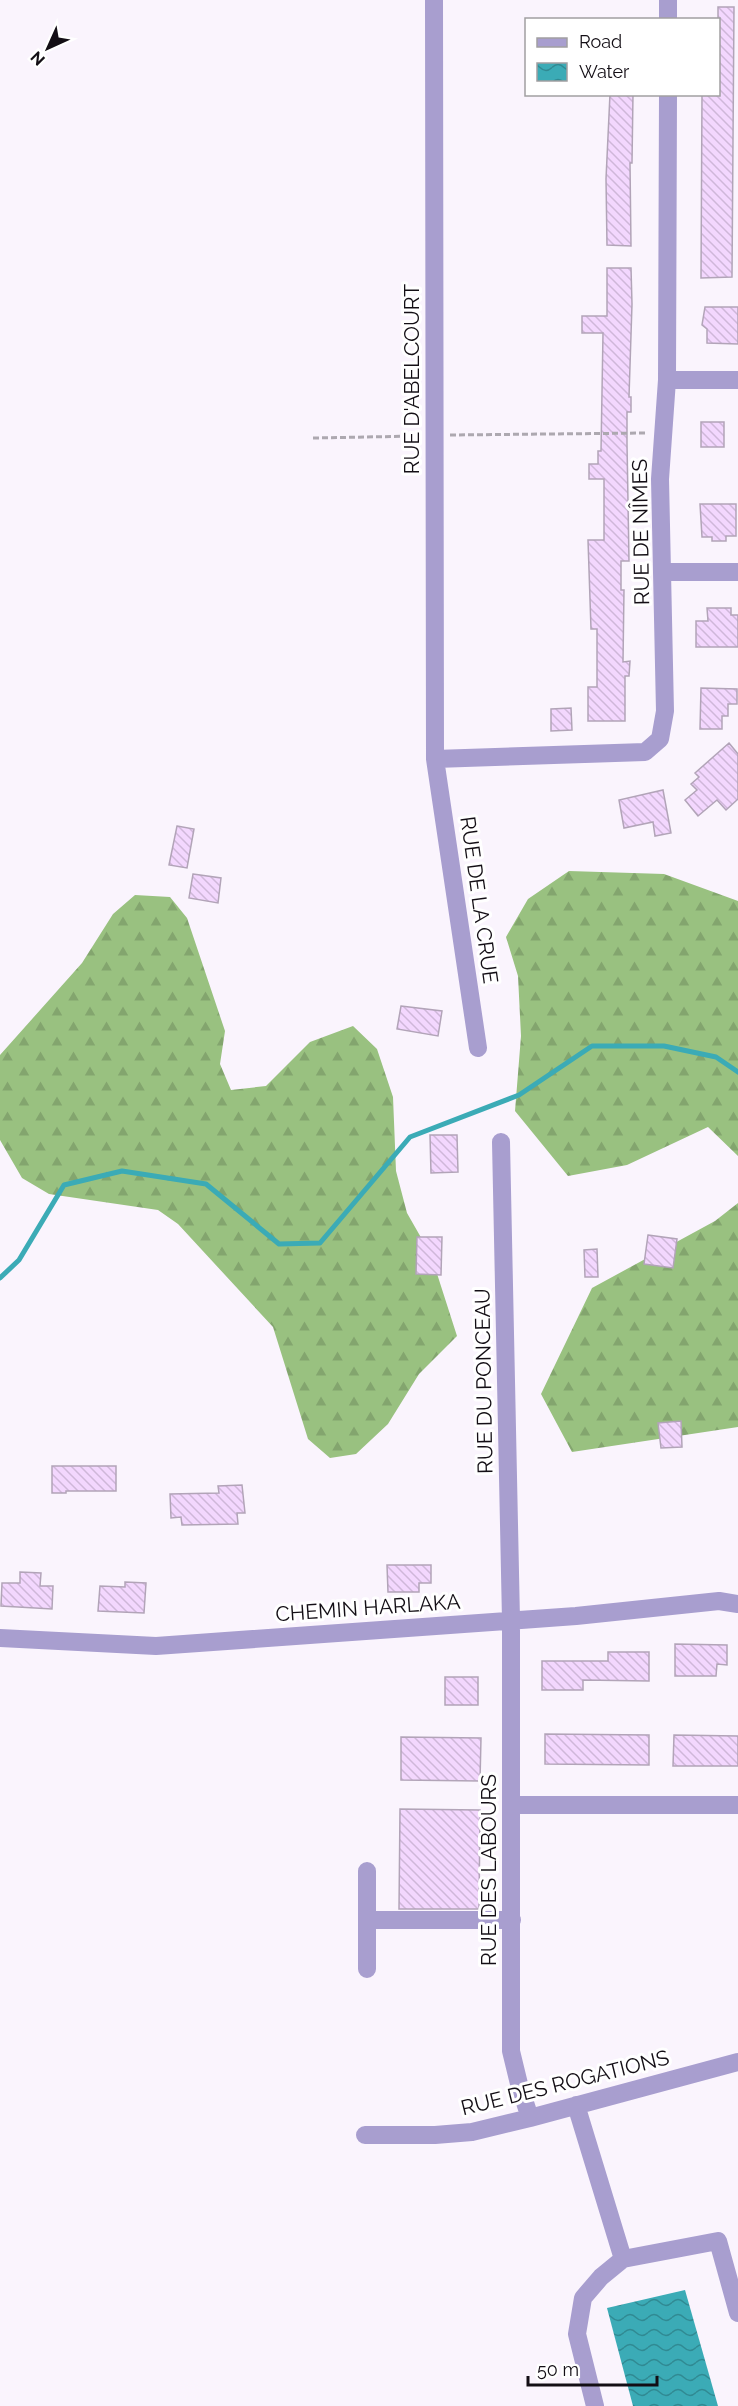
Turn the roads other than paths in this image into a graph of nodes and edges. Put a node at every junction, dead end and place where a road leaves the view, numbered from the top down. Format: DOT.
graph roads {
  1 [pos="434,0"];
  2 [pos="668,0"];
  3 [pos="668,18"];
  4 [pos="668,96"];
  5 [pos="667,380"];
  6 [pos="738,380"];
  7 [pos="664,572"];
  8 [pos="738,572"];
  9 [pos="435,759"];
  10 [pos="478,1048"];
  11 [pos="501,1142"];
  12 [pos="738,1604"];
  13 [pos="511,1620"];
  14 [pos="0,1638"];
  15 [pos="511,1805"];
  16 [pos="738,1805"];
  17 [pos="367,1871"];
  18 [pos="367,1920"];
  19 [pos="512,1920"];
  20 [pos="367,1969"];
  21 [pos="738,2062"];
  22 [pos="576,2105"];
  23 [pos="530,2118"];
  24 [pos="365,2135"];
  25 [pos="623,2259"];
  26 [pos="738,2313"];
  27 [pos="595,2406"];
  1 -- 9 [label="street, RUE D'ABELCOURT"];
  2 -- 3 [label="street"];
  4 -- 5 [label="street, RUE DE NÎMES"];
  5 -- 6 [label="street"];
  5 -- 7 [label="street, RUE DE NÎMES"];
  7 -- 8 [label="street"];
  7 -- 9 [label="street, RUE DE NÎMES"];
  9 -- 10 [label="street, RUE DE LA CRUE"];
  11 -- 13 [label="street, RUE DU PONCEAU"];
  12 -- 13 [label="street, CHEMIN HARLAKA"];
  13 -- 14 [label="street, CHEMIN HARLAKA"];
  13 -- 15 [label="street, RUE DES LABOURS"];
  15 -- 16 [label="street"];
  15 -- 19 [label="street, RUE DES LABOURS"];
  17 -- 18 [label="street"];
  18 -- 19 [label="street"];
  18 -- 20 [label="street"];
  19 -- 23 [label="street, RUE DES LABOURS"];
  21 -- 22 [label="street, RUE DES ROGATIONS"];
  22 -- 23 [label="street, RUE DES ROGATIONS"];
  22 -- 25 [label="street"];
  23 -- 24 [label="street, RUE DES ROGATIONS"];
  25 -- 26 [label="street"];
  25 -- 27 [label="street"];
}
